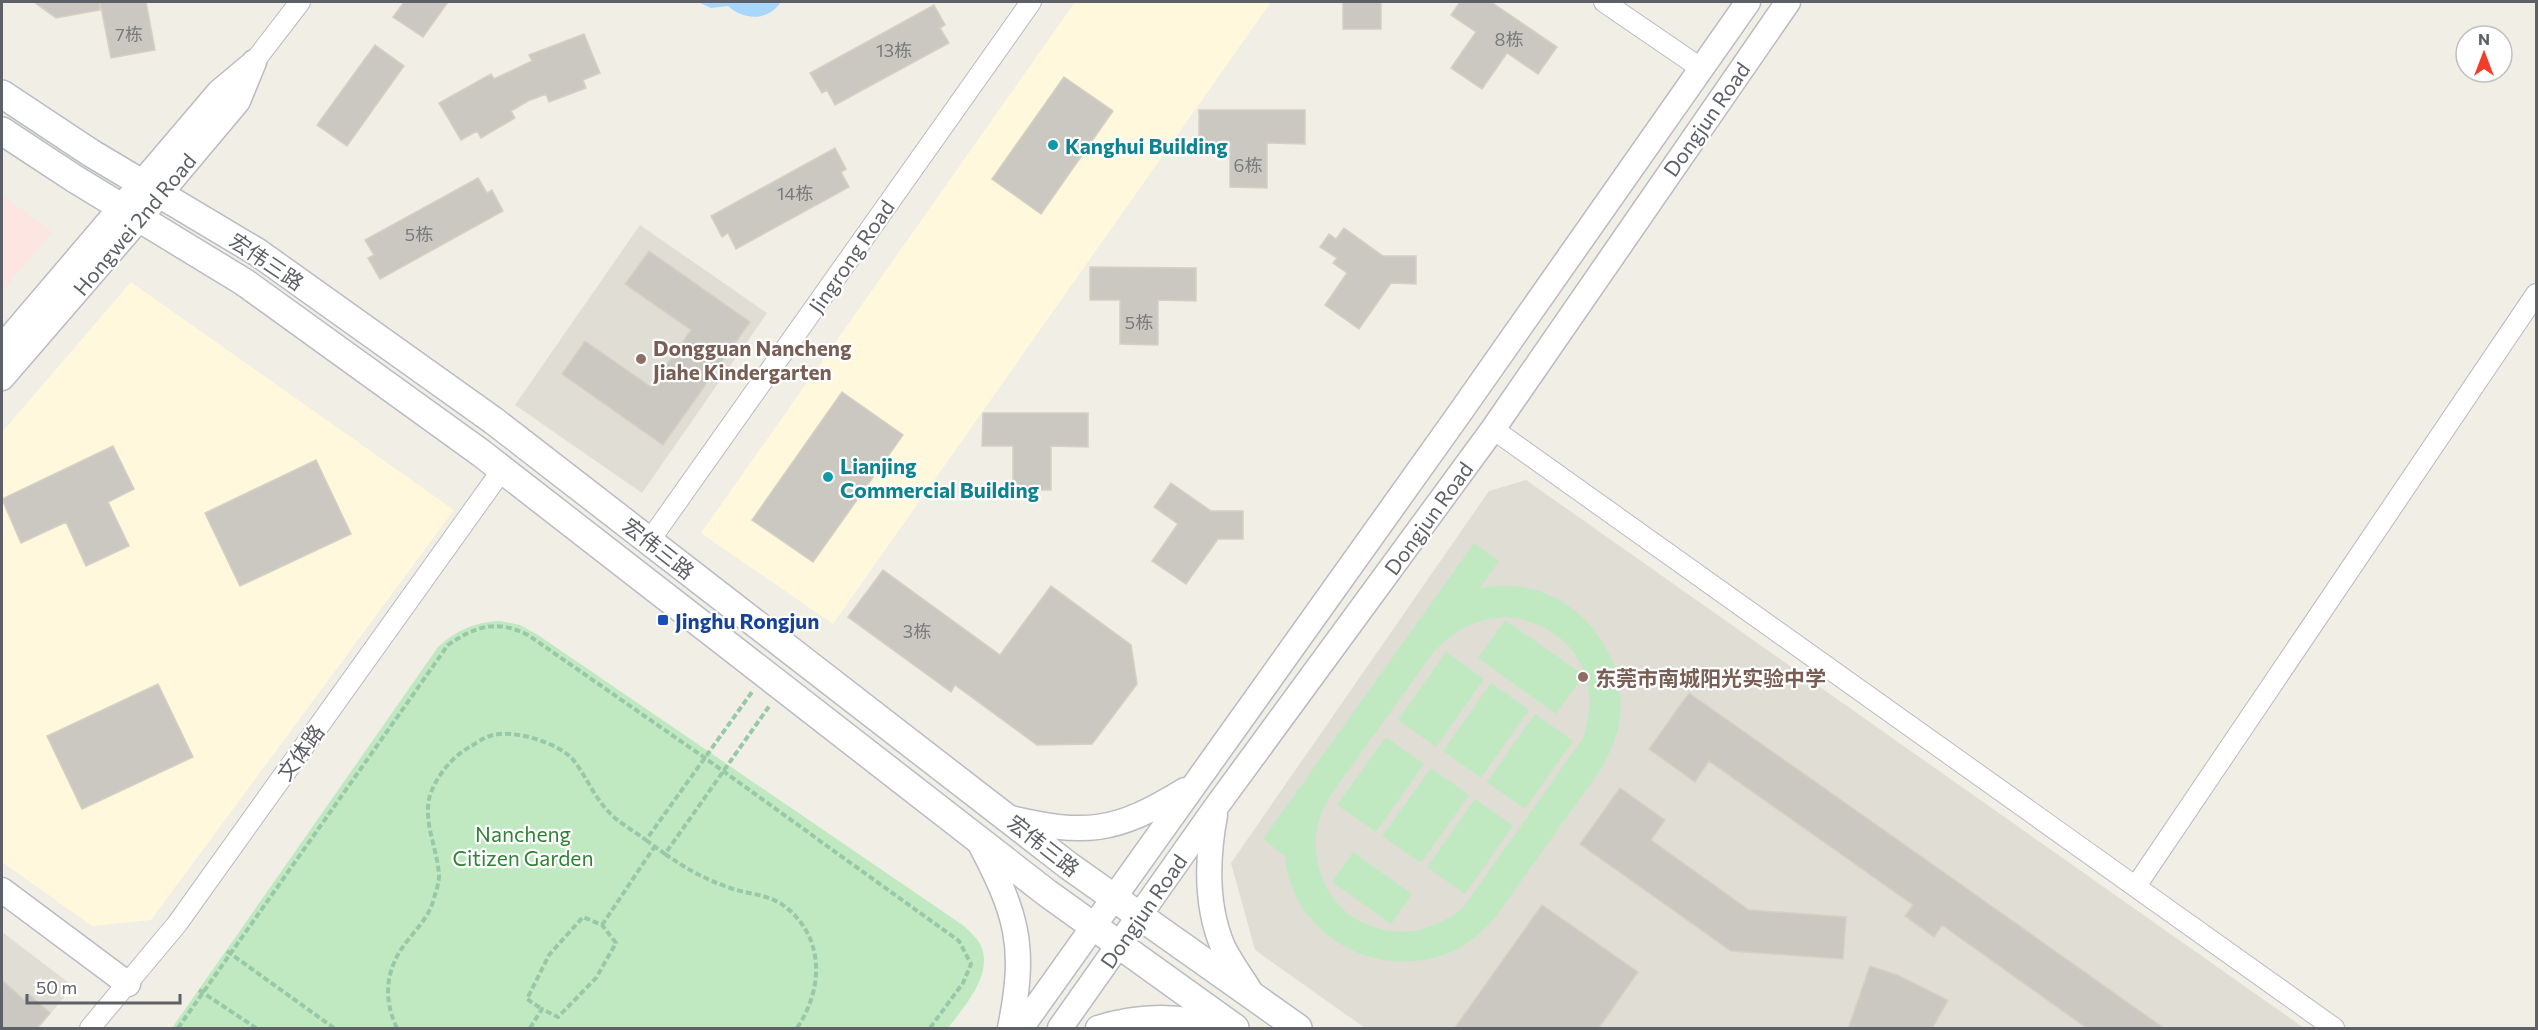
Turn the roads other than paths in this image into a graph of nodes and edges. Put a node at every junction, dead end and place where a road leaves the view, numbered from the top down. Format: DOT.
graph roads {
  1 [pos="300,2"];
  2 [pos="1031,2"];
  3 [pos="1604,2"];
  4 [pos="1748,2"];
  5 [pos="1788,2"];
  6 [pos="254,63"];
  7 [pos="1702,69"];
  8 [pos="2,94"];
  9 [pos="2,131"];
  10 [pos="151,188"];
  11 [pos="131,213"];
  12 [pos="2536,294"];
  13 [pos="2,347"];
  14 [pos="2,378"];
  15 [pos="1493,429"];
  16 [pos="502,470"];
  17 [pos="650,540"];
  18 [pos="1193,786"];
  19 [pos="1216,807"];
  20 [pos="1006,817"];
  21 [pos="977,838"];
  22 [pos="2136,886"];
  23 [pos="2,890"];
  24 [pos="1114,897"];
  25 [pos="1140,915"];
  26 [pos="1094,927"];
  27 [pos="1119,945"];
  28 [pos="128,984"];
  29 [pos="1254,996"];
  30 [pos="90,1029"];
  31 [pos="1010,1029"];
  32 [pos="1021,1029"];
  33 [pos="1060,1029"];
  34 [pos="1098,1029"];
  35 [pos="1226,1029"];
  36 [pos="1235,1029"];
  37 [pos="1298,1029"];
  38 [pos="2334,1029"];
  1 -- 6 [label="street, Hongwei 2nd Road"];
  2 -- 17 [label="street, Jingrong Road"];
  3 -- 7 [label="street"];
  4 -- 7 [label="street, Dongjun Road"];
  5 -- 15 [label="street, Dongjun Road"];
  6 -- 10 [label="street, Hongwei 2nd Road"];
  7 -- 18 [label="street, Dongjun Road"];
  8 -- 10 [label="main road, 宏伟三路"];
  9 -- 11 [label="main road, 宏伟三路"];
  10 -- 11 [label="street, Hongwei 2nd Road"];
  10 -- 17 [label="main road, 宏伟三路"];
  11 -- 13 [label="street, Hongwei 2nd Road"];
  11 -- 14 [label="street, Hongwei 2nd Road"];
  11 -- 16 [label="main road, 宏伟三路"];
  12 -- 22 [label="street"];
  15 -- 19 [label="street, Dongjun Road"];
  15 -- 22 [label="street"];
  16 -- 21 [label="main road, 宏伟三路"];
  16 -- 28 [label="street, 文体路"];
  17 -- 20 [label="main road, 宏伟三路"];
  18 -- 20 [label="street"];
  18 -- 24 [label="street, Dongjun Road"];
  19 -- 25 [label="street, Dongjun Road"];
  19 -- 29 [label="street"];
  20 -- 24 [label="main road, 宏伟三路"];
  21 -- 26 [label="main road, 宏伟三路"];
  21 -- 31 [label="street"];
  22 -- 38 [label="street"];
  23 -- 28 [label="street"];
  24 -- 25 [label="main road, 宏伟三路"];
  24 -- 26 [label="street, Dongjun Road"];
  25 -- 27 [label="street, Dongjun Road"];
  25 -- 29 [label="main road, 宏伟三路"];
  26 -- 27 [label="main road, 宏伟三路"];
  26 -- 32 [label="street, Dongjun Road"];
  27 -- 33 [label="street, Dongjun Road"];
  27 -- 36 [label="main road, 宏伟三路"];
  28 -- 30 [label="street, 文体路"];
  29 -- 37 [label="main road, 宏伟三路"];
  34 -- 35 [label="street"];
}
